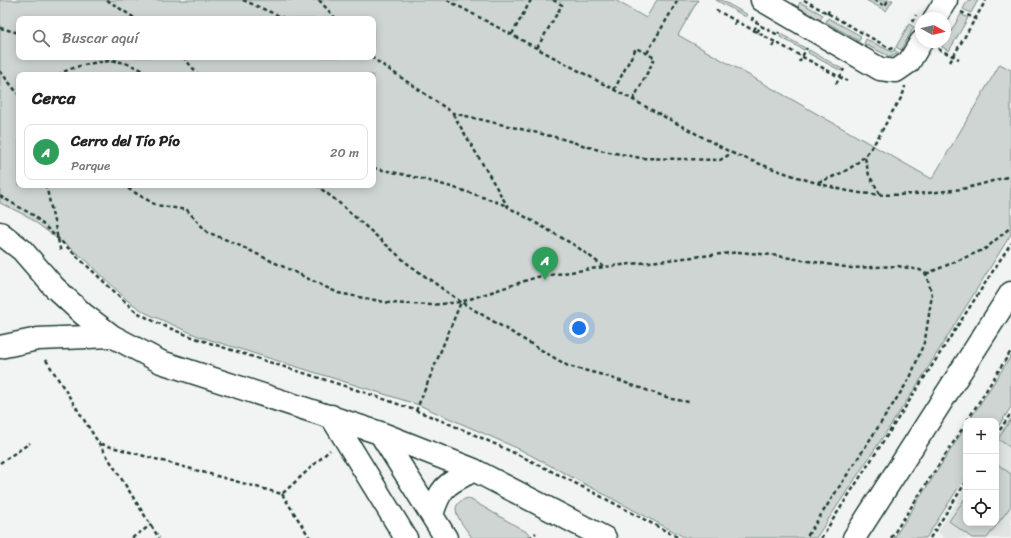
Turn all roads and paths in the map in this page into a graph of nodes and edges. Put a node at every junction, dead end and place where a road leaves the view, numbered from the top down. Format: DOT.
graph roads {
  1 [pos="107,0"];
  2 [pos="243,0"];
  3 [pos="319,0"];
  4 [pos="447,0"];
  5 [pos="531,0"];
  6 [pos="553,0"];
  7 [pos="678,0"];
  8 [pos="804,0"];
  9 [pos="874,0"];
  10 [pos="888,0"];
  11 [pos="986,0"];
  12 [pos="952,5"];
  13 [pos="758,8"];
  14 [pos="830,9"];
  15 [pos="716,10"];
  16 [pos="943,12"];
  17 [pos="828,13"];
  18 [pos="131,16"];
  19 [pos="279,16"];
  20 [pos="333,16"];
  21 [pos="975,19"];
  22 [pos="736,21"];
  23 [pos="980,21"];
  24 [pos="734,25"];
  25 [pos="0,28"];
  26 [pos="756,31"];
  27 [pos="868,31"];
  28 [pos="16,32"];
  29 [pos="780,32"];
  30 [pos="512,34"];
  31 [pos="865,35"];
  32 [pos="774,41"];
  33 [pos="772,47"];
  34 [pos="538,48"];
  35 [pos="807,48"];
  36 [pos="647,54"];
  37 [pos="918,54"];
  38 [pos="802,57"];
  39 [pos="953,57"];
  40 [pos="959,59"];
  41 [pos="115,60"];
  42 [pos="186,60"];
  43 [pos="375,60"];
  44 [pos="121,62"];
  45 [pos="799,62"];
  46 [pos="950,62"];
  47 [pos="845,69"];
  48 [pos="0,72"];
  49 [pos="62,72"];
  50 [pos="146,72"];
  51 [pos="196,72"];
  52 [pos="840,77"];
  53 [pos="847,81"];
  54 [pos="836,84"];
  55 [pos="614,90"];
  56 [pos="16,92"];
  57 [pos="633,100"];
  58 [pos="453,113"];
  59 [pos="732,153"];
  60 [pos="865,158"];
  61 [pos="376,169"];
  62 [pos="1011,176"];
  63 [pos="818,182"];
  64 [pos="47,188"];
  65 [pos="127,188"];
  66 [pos="320,188"];
  67 [pos="880,194"];
  68 [pos="0,196"];
  69 [pos="508,207"];
  70 [pos="1011,227"];
  71 [pos="0,233"];
  72 [pos="60,240"];
  73 [pos="1011,243"];
  74 [pos="61,252"];
  75 [pos="604,267"];
  76 [pos="926,274"];
  77 [pos="1011,293"];
  78 [pos="461,302"];
  79 [pos="112,336"];
  80 [pos="0,347"];
  81 [pos="1011,351"];
  82 [pos="46,360"];
  83 [pos="689,402"];
  84 [pos="416,411"];
  85 [pos="1011,413"];
  86 [pos="331,416"];
  87 [pos="969,418"];
  88 [pos="963,428"];
  89 [pos="999,431"];
  90 [pos="380,433"];
  91 [pos="344,437"];
  92 [pos="30,443"];
  93 [pos="101,444"];
  94 [pos="0,463"];
  95 [pos="474,470"];
  96 [pos="963,487"];
  97 [pos="282,494"];
  98 [pos="432,515"];
  99 [pos="151,525"];
  100 [pos="536,533"];
  101 [pos="132,538"];
  102 [pos="159,538"];
  103 [pos="310,538"];
  104 [pos="406,538"];
  105 [pos="446,538"];
  106 [pos="529,538"];
  107 [pos="606,538"];
  108 [pos="679,538"];
  109 [pos="806,538"];
  110 [pos="821,538"];
  111 [pos="854,538"];
  112 [pos="891,538"];
  113 [pos="930,538"];
  1 -- 18 [label="path"];
  2 -- 19 [label="path"];
  3 -- 20 [label="path"];
  4 -- 30 [label="path"];
  5 -- 30 [label="path"];
  6 -- 34 [label="path"];
  7 -- 36 [label="path"];
  8 -- 17 [label="path"];
  9 -- 10 [label="path"];
  11 -- 21 [label="path"];
  12 -- 16 [label="street"];
  12 -- 21 [label="path"];
  13 -- 26 [label="path"];
  13 -- 37 [label="street"];
  14 -- 17 [label="path"];
  15 -- 22 [label="path"];
  17 -- 31 [label="path"];
  21 -- 23 [label="path"];
  21 -- 39 [label="path"];
  22 -- 24 [label="path"];
  22 -- 26 [label="path"];
  25 -- 28 [label="path"];
  26 -- 29 [label="path"];
  26 -- 32 [label="path"];
  27 -- 31 [label="path"];
  30 -- 34 [label="path"];
  31 -- 37 [label="path"];
  32 -- 33 [label="path"];
  32 -- 38 [label="path"];
  34 -- 55 [label="path"];
  35 -- 38 [label="path"];
  36 -- 55 [label="path"];
  36 -- 57 [label="path"];
  37 -- 39 [label="path"];
  37 -- 60 [label="path"];
  38 -- 45 [label="path"];
  38 -- 52 [label="path"];
  39 -- 40 [label="path"];
  39 -- 46 [label="path"];
  41 -- 44 [label="path"];
  42 -- 51 [label="path"];
  43 -- 58 [label="path"];
  44 -- 49 [label="path"];
  44 -- 50 [label="path"];
  47 -- 52 [label="path"];
  48 -- 56 [label="path"];
  52 -- 53 [label="path"];
  52 -- 54 [label="path"];
  55 -- 57 [label="path"];
  57 -- 59 [label="path"];
  58 -- 59 [label="path"];
  58 -- 69 [label="path"];
  59 -- 63 [label="path"];
  60 -- 63 [label="path"];
  60 -- 67 [label="path"];
  61 -- 69 [label="path"];
  62 -- 67 [label="path"];
  63 -- 67 [label="path"];
  64 -- 72 [label="path"];
  65 -- 78 [label="path"];
  66 -- 78 [label="path"];
  68 -- 72 [label="path"];
  69 -- 75 [label="path"];
  70 -- 76 [label="path"];
  71 -- 79 [label="street"];
  72 -- 74 [label="path"];
  72 -- 84 [label="path"];
  73 -- 110 [label="path"];
  75 -- 76 [label="path"];
  75 -- 78 [label="path"];
  76 -- 109 [label="path"];
  77 -- 111 [label="street"];
  78 -- 83 [label="path"];
  78 -- 84 [label="path"];
  79 -- 80 [label="street"];
  79 -- 86 [label="street"];
  81 -- 87 [label="path"];
  82 -- 93 [label="path"];
  84 -- 108 [label="path"];
  85 -- 89 [label="path"];
  86 -- 90 [label="street"];
  86 -- 91 [label="street"];
  88 -- 112 [label="path"];
  90 -- 95 [label="street"];
  90 -- 98 [label="street"];
  91 -- 97 [label="path"];
  91 -- 104 [label="street"];
  92 -- 94 [label="path"];
  93 -- 97 [label="path"];
  93 -- 99 [label="path"];
  95 -- 98 [label="street"];
  95 -- 107 [label="street"];
  96 -- 113 [label="path"];
  97 -- 103 [label="path"];
  98 -- 105 [label="street"];
  99 -- 101 [label="path"];
  99 -- 102 [label="path"];
  100 -- 106 [label="path"];
}
